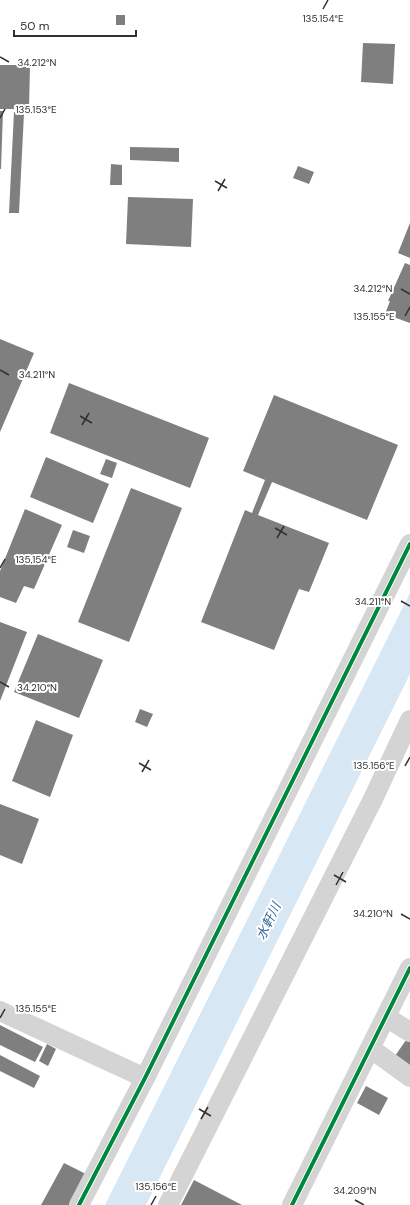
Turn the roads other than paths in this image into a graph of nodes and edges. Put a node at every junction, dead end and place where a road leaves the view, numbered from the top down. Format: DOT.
graph roads {
  1 [pos="410,544"];
  2 [pos="410,720"];
  3 [pos="410,968"];
  4 [pos="0,1011"];
  5 [pos="386,1016"];
  6 [pos="410,1032"];
  7 [pos="370,1048"];
  8 [pos="410,1077"];
  9 [pos="145,1078"];
  10 [pos="79,1205"];
  11 [pos="168,1205"];
  12 [pos="292,1205"];
  1 -- 9 [label="street"];
  2 -- 11 [label="street"];
  3 -- 5 [label="street"];
  4 -- 9 [label="street"];
  5 -- 6 [label="street"];
  5 -- 7 [label="street"];
  7 -- 8 [label="street"];
  7 -- 12 [label="street"];
  9 -- 10 [label="street"];
}
